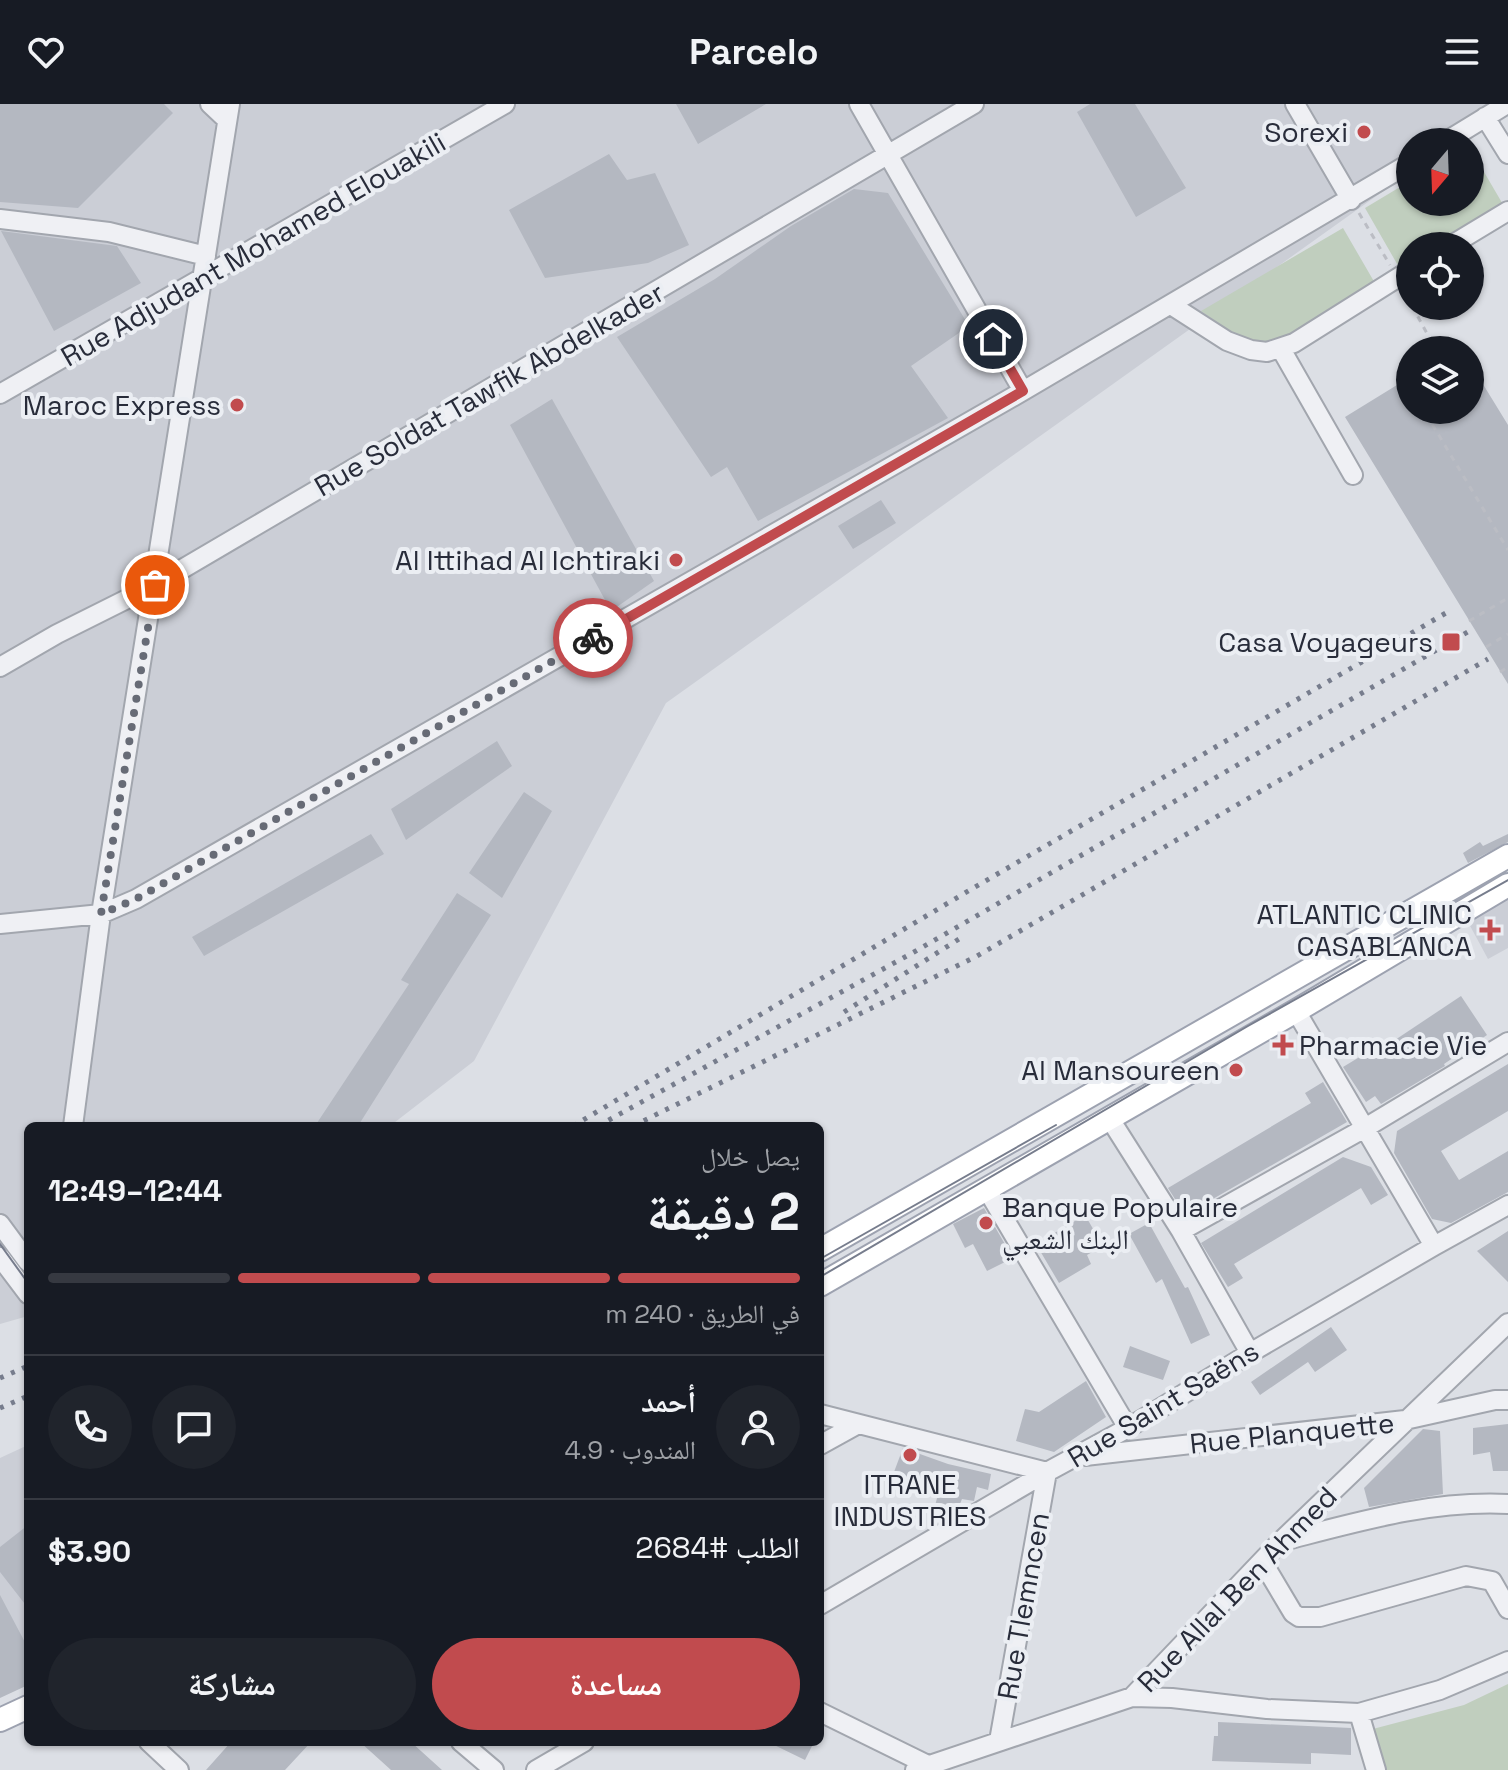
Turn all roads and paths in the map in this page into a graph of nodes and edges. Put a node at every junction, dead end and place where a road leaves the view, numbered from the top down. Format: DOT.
graph roads {
  1 [pos="210,104"];
  2 [pos="505,104"];
  3 [pos="859,104"];
  4 [pos="974,104"];
  5 [pos="1295,104"];
  6 [pos="1507,104"];
  7 [pos="229,112"];
  8 [pos="1485,117"];
  9 [pos="1467,128"];
  10 [pos="888,154"];
  11 [pos="1508,154"];
  12 [pos="1396,172"];
  13 [pos="1351,200"];
  14 [pos="1508,211"];
  15 [pos="0,219"];
  16 [pos="1473,232"];
  17 [pos="206,256"];
  18 [pos="1396,263"];
  19 [pos="203,279"];
  20 [pos="1396,279"];
  21 [pos="1171,305"];
  22 [pos="1281,349"];
  23 [pos="1023,391"];
  24 [pos="0,394"];
  25 [pos="1432,424"];
  26 [pos="1353,475"];
  27 [pos="1508,550"];
  28 [pos="155,585"];
  29 [pos="1508,598"];
  30 [pos="1469,621"];
  31 [pos="1508,634"];
  32 [pos="1486,647"];
  33 [pos="0,667"];
  34 [pos="1508,667"];
  35 [pos="1500,672"];
  36 [pos="1508,856"];
  37 [pos="1508,885"];
  38 [pos="101,914"];
  39 [pos="0,924"];
  40 [pos="1296,1011"];
  41 [pos="1508,1042"];
  42 [pos="1110,1119"];
  43 [pos="74,1122"];
  44 [pos="1365,1128"];
  45 [pos="986,1188"];
  46 [pos="1508,1205"];
  47 [pos="3,1228"];
  48 [pos="24,1230"];
  49 [pos="1181,1231"];
  50 [pos="1434,1246"];
  51 [pos="824,1248"];
  52 [pos="0,1257"];
  53 [pos="24,1257"];
  54 [pos="824,1283"];
  55 [pos="24,1289"];
  56 [pos="1508,1323"];
  57 [pos="1250,1353"];
  58 [pos="1508,1400"];
  59 [pos="824,1415"];
  60 [pos="1405,1420"];
  61 [pos="858,1424"];
  62 [pos="1128,1428"];
  63 [pos="824,1443"];
  64 [pos="1075,1457"];
  65 [pos="1047,1472"];
  66 [pos="1508,1504"];
  67 [pos="1280,1542"];
  68 [pos="1262,1561"];
  69 [pos="824,1603"];
  70 [pos="1508,1609"];
  71 [pos="1508,1661"];
  72 [pos="1132,1697"];
  73 [pos="24,1709"];
  74 [pos="1359,1713"];
  75 [pos="824,1714"];
  76 [pos="0,1720"];
  77 [pos="999,1741"];
  78 [pos="153,1746"];
  79 [pos="466,1746"];
  80 [pos="577,1746"];
  81 [pos="929,1768"];
  82 [pos="179,1770"];
  83 [pos="494,1770"];
  84 [pos="536,1770"];
  85 [pos="1376,1770"];
  1 -- 7 [label="street"];
  2 -- 19 [label="street, Rue Adjudant Mohamed Elouakili"];
  3 -- 10 [label="street"];
  4 -- 10 [label="street, Rue Soldat Tawfik Abdelkader"];
  5 -- 13 [label="street"];
  6 -- 8 [label="street"];
  7 -- 17 [label="street"];
  8 -- 9 [label="street"];
  8 -- 11 [label="street"];
  10 -- 23 [label="street"];
  10 -- 28 [label="street, Rue Soldat Tawfik Abdelkader"];
  12 -- 13 [label="street"];
  13 -- 18 [label="path"];
  13 -- 21 [label="street"];
  14 -- 16 [label="street"];
  15 -- 17 [label="street"];
  17 -- 19 [label="street"];
  19 -- 24 [label="street, Rue Adjudant Mohamed Elouakili"];
  19 -- 28 [label="street"];
  20 -- 22 [label="street"];
  21 -- 22 [label="street"];
  21 -- 23 [label="street"];
  22 -- 26 [label="street"];
  23 -- 38 [label="street"];
  25 -- 27 [label="path"];
  28 -- 33 [label="street, Rue Soldat Tawfik Abdelkader"];
  28 -- 38 [label="street"];
  29 -- 30 [label="path"];
  31 -- 32 [label="path"];
  34 -- 35 [label="path"];
  36 -- 51 [label="main road"];
  37 -- 40 [label="main road"];
  38 -- 39 [label="street"];
  38 -- 43 [label="street"];
  40 -- 42 [label="main road"];
  40 -- 44 [label="street"];
  41 -- 44 [label="street"];
  42 -- 45 [label="main road"];
  42 -- 49 [label="street"];
  44 -- 49 [label="street"];
  44 -- 50 [label="street"];
  45 -- 54 [label="main road"];
  45 -- 62 [label="street"];
  46 -- 50 [label="street, Rue Saint Saëns"];
  47 -- 48 [label="street"];
  47 -- 53 [label="street"];
  49 -- 57 [label="street"];
  50 -- 57 [label="street, Rue Saint Saëns"];
  52 -- 55 [label="street"];
  56 -- 60 [label="street, Rue Allal Ben Ahmed"];
  57 -- 62 [label="street, Rue Saint Saëns"];
  58 -- 60 [label="street, Rue Planquette"];
  59 -- 61 [label="street"];
  60 -- 64 [label="street, Rue Planquette"];
  60 -- 67 [label="street, Rue Allal Ben Ahmed"];
  61 -- 63 [label="street"];
  61 -- 65 [label="street"];
  62 -- 64 [label="street, Rue Saint Saëns"];
  64 -- 65 [label="street, Rue Saint Saëns"];
  65 -- 69 [label="street, Rue Saint Saëns"];
  65 -- 77 [label="street, Rue Tlemncen"];
  66 -- 67 [label="street"];
  67 -- 68 [label="street, Rue Allal Ben Ahmed"];
  68 -- 70 [label="street"];
  68 -- 72 [label="street, Rue Allal Ben Ahmed"];
  71 -- 74 [label="street"];
  72 -- 74 [label="street"];
  72 -- 77 [label="street, Rue Allal Ben Ahmed"];
  73 -- 76 [label="main road"];
  74 -- 85 [label="street"];
  75 -- 81 [label="street"];
  77 -- 81 [label="street, Rue Allal Ben Ahmed"];
  78 -- 82 [label="street"];
  79 -- 83 [label="street"];
  80 -- 84 [label="street"];
}
